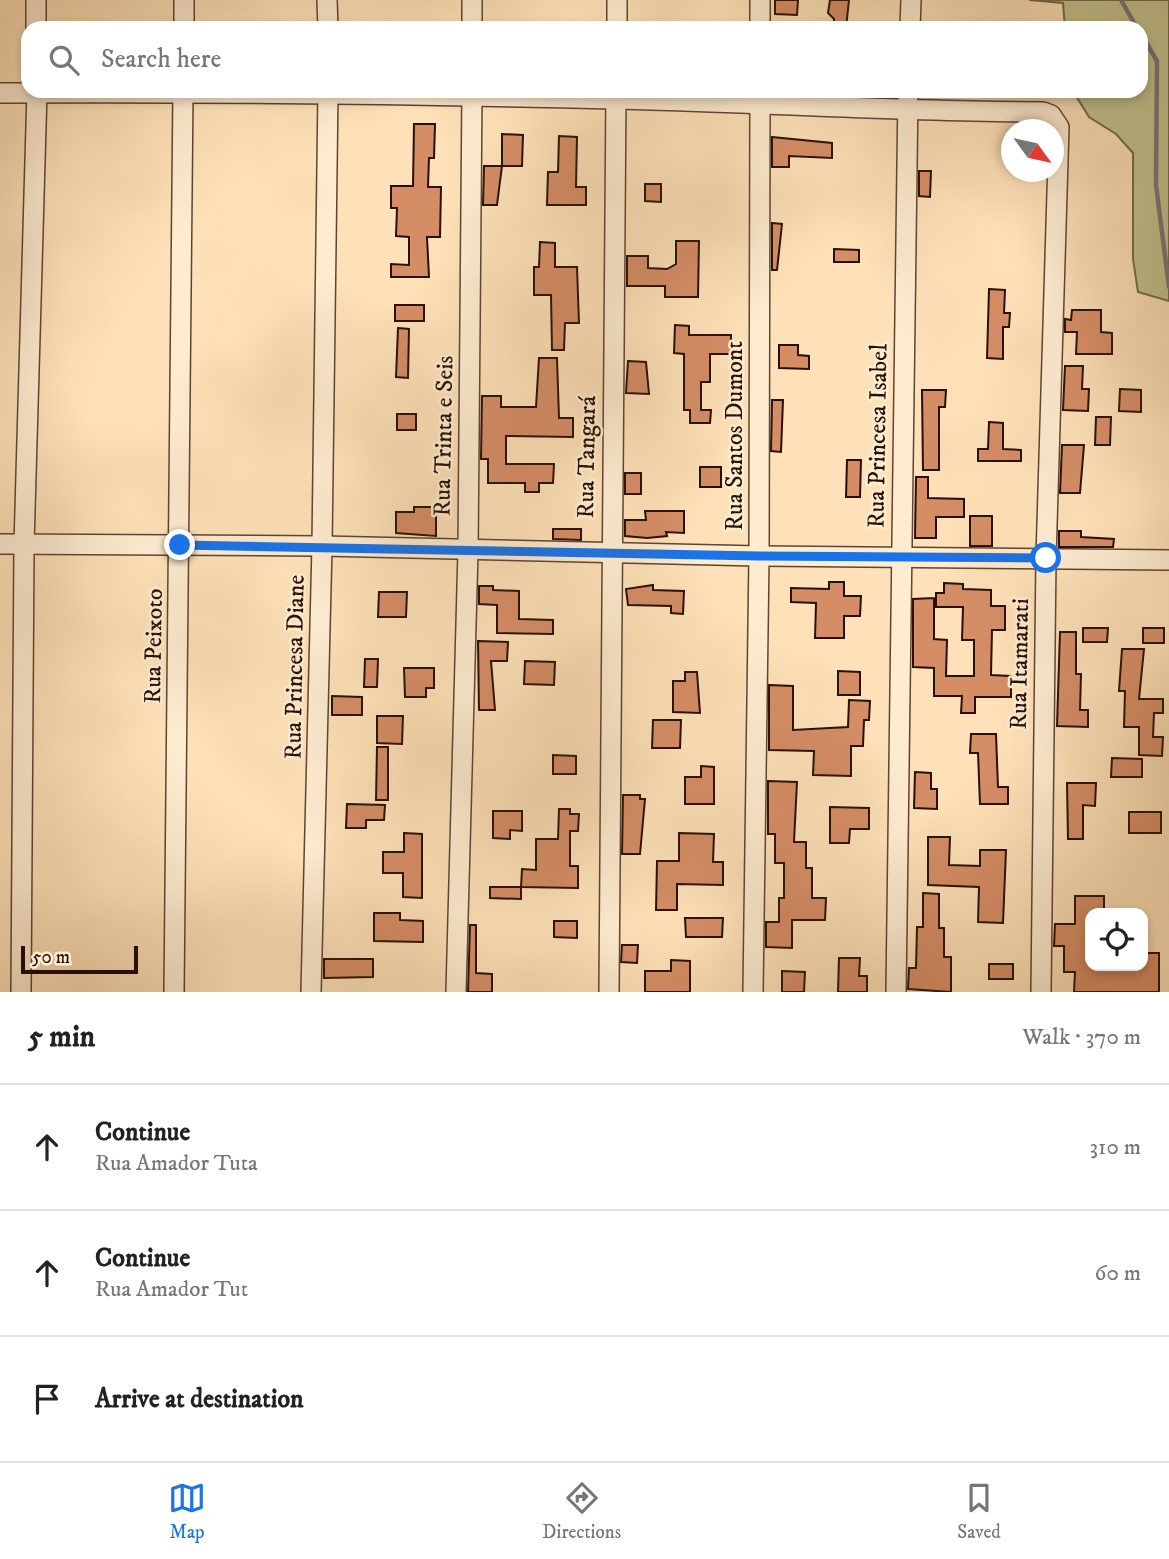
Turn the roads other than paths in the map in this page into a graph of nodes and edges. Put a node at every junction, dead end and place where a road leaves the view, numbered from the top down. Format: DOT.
graph roads {
  1 [pos="36,0"];
  2 [pos="184,0"];
  3 [pos="327,0"];
  4 [pos="472,0"];
  5 [pos="617,0"];
  6 [pos="760,0"];
  7 [pos="911,0"];
  8 [pos="36,21"];
  9 [pos="184,21"];
  10 [pos="327,21"];
  11 [pos="472,21"];
  12 [pos="617,21"];
  13 [pos="760,21"];
  14 [pos="910,21"];
  15 [pos="21,92"];
  16 [pos="0,93"];
  17 [pos="37,98"];
  18 [pos="183,98"];
  19 [pos="328,98"];
  20 [pos="472,98"];
  21 [pos="616,98"];
  22 [pos="761,98"];
  23 [pos="908,98"];
  24 [pos="907,112"];
  25 [pos="0,544"];
  26 [pos="24,545"];
  27 [pos="180,545"];
  28 [pos="322,546"];
  29 [pos="468,551"];
  30 [pos="611,552"];
  31 [pos="759,556"];
  32 [pos="900,556"];
  33 [pos="1046,558"];
  34 [pos="1169,560"];
  35 [pos="21,992"];
  36 [pos="174,992"];
  37 [pos="311,992"];
  38 [pos="456,992"];
  39 [pos="609,992"];
  40 [pos="753,992"];
  41 [pos="896,992"];
  42 [pos="1041,992"];
  1 -- 8 [label="street"];
  2 -- 9 [label="street"];
  3 -- 10 [label="street"];
  4 -- 11 [label="street"];
  5 -- 12 [label="street"];
  6 -- 13 [label="street"];
  7 -- 14 [label="street"];
  15 -- 16 [label="street"];
  17 -- 26 [label="street"];
  18 -- 27 [label="street, Rua Peixoto"];
  19 -- 28 [label="street, Rua Princesa Diane"];
  20 -- 29 [label="street, Rua Trinta e Seis"];
  21 -- 30 [label="street, Rua Tangará"];
  22 -- 24 [label="street"];
  22 -- 31 [label="street, Rua Santos Dumont"];
  23 -- 24 [label="street, Rua Princesa Isabel"];
  24 -- 32 [label="street, Rua Princesa Isabel"];
  24 -- 33 [label="street, Rua Itamarati"];
  25 -- 26 [label="street"];
  26 -- 27 [label="street"];
  26 -- 35 [label="street"];
  27 -- 28 [label="street"];
  27 -- 36 [label="street, Rua Peixoto"];
  28 -- 29 [label="street"];
  28 -- 37 [label="street, Rua Princesa Diane"];
  29 -- 30 [label="street"];
  29 -- 38 [label="street, Rua Trinta e Seis"];
  30 -- 31 [label="street"];
  30 -- 39 [label="street, Rua Tangará"];
  31 -- 32 [label="street"];
  31 -- 40 [label="street, Rua Santos Dumont"];
  32 -- 33 [label="street"];
  32 -- 41 [label="street, Rua Princesa Isabel"];
  33 -- 34 [label="street"];
  33 -- 42 [label="street, Rua Itamarati"];
}
